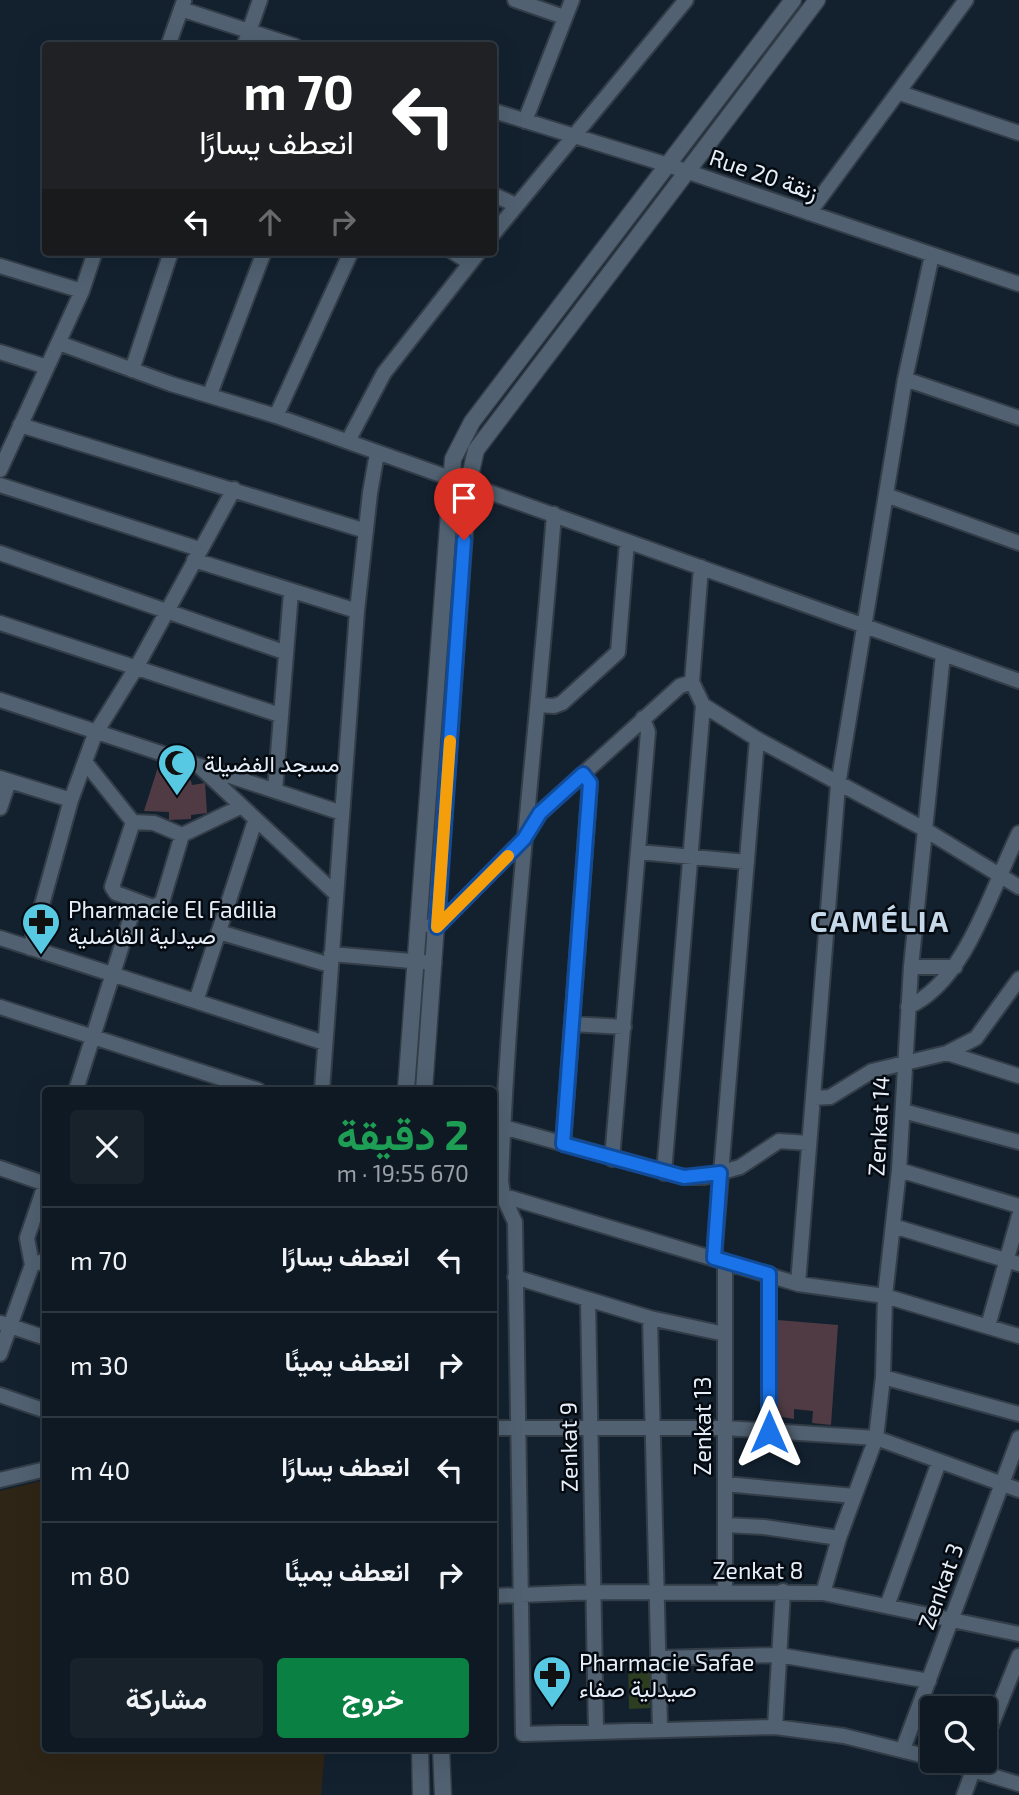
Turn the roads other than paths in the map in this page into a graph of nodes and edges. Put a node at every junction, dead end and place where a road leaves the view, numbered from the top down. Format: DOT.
graph roads {
  1 [pos="260,0"];
  2 [pos="514,0"];
  3 [pos="572,0"];
  4 [pos="686,0"];
  5 [pos="793,0"];
  6 [pos="817,0"];
  7 [pos="966,0"];
  8 [pos="183,4"];
  9 [pos="564,17"];
  10 [pos="249,30"];
  11 [pos="169,42"];
  12 [pos="245,42"];
  13 [pos="284,42"];
  14 [pos="900,93"];
  15 [pos="497,111"];
  16 [pos="525,121"];
  17 [pos="1019,133"];
  18 [pos="576,137"];
  19 [pos="668,165"];
  20 [pos="687,172"];
  21 [pos="497,196"];
  22 [pos="516,205"];
  23 [pos="809,213"];
  24 [pos="497,229"];
  25 [pos="932,254"];
  26 [pos="94,256"];
  27 [pos="170,256"];
  28 [pos="262,256"];
  29 [pos="349,256"];
  30 [pos="474,258"];
  31 [pos="0,266"];
  32 [pos="1019,284"];
  33 [pos="82,291"];
  34 [pos="59,343"];
  35 [pos="0,352"];
  36 [pos="47,367"];
  37 [pos="132,370"];
  38 [pos="905,379"];
  39 [pos="210,394"];
  40 [pos="276,416"];
  41 [pos="1019,418"];
  42 [pos="20,425"];
  43 [pos="348,441"];
  44 [pos="4,450"];
  45 [pos="377,453"];
  46 [pos="0,470"];
  47 [pos="450,478"];
  48 [pos="0,485"];
  49 [pos="468,485"];
  50 [pos="234,489"];
  51 [pos="886,495"];
  52 [pos="554,514"];
  53 [pos="366,531"];
  54 [pos="627,542"];
  55 [pos="1019,543"];
  56 [pos="0,553"];
  57 [pos="197,554"];
  58 [pos="701,567"];
  59 [pos="291,592"];
  60 [pos="167,610"];
  61 [pos="357,611"];
  62 [pos="0,623"];
  63 [pos="866,625"];
  64 [pos="284,652"];
  65 [pos="943,654"];
  66 [pos="136,668"];
  67 [pos="1019,681"];
  68 [pos="692,682"];
  69 [pos="0,700"];
  70 [pos="539,705"];
  71 [pos="704,705"];
  72 [pos="280,715"];
  73 [pos="643,718"];
  74 [pos="95,734"];
  75 [pos="757,739"];
  76 [pos="85,762"];
  77 [pos="198,765"];
  78 [pos="583,774"];
  79 [pos="5,779"];
  80 [pos="838,785"];
  81 [pos="275,791"];
  82 [pos="71,800"];
  83 [pos="240,807"];
  84 [pos="0,808"];
  85 [pos="342,813"];
  86 [pos="255,821"];
  87 [pos="133,822"];
  88 [pos="924,829"];
  89 [pos="1019,833"];
  90 [pos="182,835"];
  91 [pos="524,839"];
  92 [pos="639,852"];
  93 [pos="690,857"];
  94 [pos="747,862"];
  95 [pos="998,874"];
  96 [pos="1019,887"];
  97 [pos="335,894"];
  98 [pos="135,901"];
  99 [pos="416,925"];
  100 [pos="437,927"];
  101 [pos="219,932"];
  102 [pos="0,938"];
  103 [pos="30,948"];
  104 [pos="330,960"];
  105 [pos="413,961"];
  106 [pos="434,963"];
  107 [pos="911,967"];
  108 [pos="955,967"];
  109 [pos="114,975"];
  110 [pos="1019,979"];
  111 [pos="196,1001"];
  112 [pos="0,1007"];
  113 [pos="908,1007"];
  114 [pos="572,1024"];
  115 [pos="624,1027"];
  116 [pos="94,1037"];
  117 [pos="325,1043"];
  118 [pos="947,1053"];
  119 [pos="905,1064"];
  120 [pos="1019,1076"];
  121 [pos="77,1087"];
  122 [pos="249,1087"];
  123 [pos="322,1087"];
  124 [pos="406,1087"];
  125 [pos="424,1087"];
  126 [pos="813,1098"];
  127 [pos="903,1111"];
  128 [pos="503,1127"];
  129 [pos="1019,1142"];
  130 [pos="807,1143"];
  131 [pos="563,1144"];
  132 [pos="612,1159"];
  133 [pos="0,1168"];
  134 [pos="899,1170"];
  135 [pos="664,1173"];
  136 [pos="720,1173"];
  137 [pos="42,1182"];
  138 [pos="42,1192"];
  139 [pos="498,1194"];
  140 [pos="1019,1206"];
  141 [pos="1019,1216"];
  142 [pos="893,1226"];
  143 [pos="720,1259"];
  144 [pos="1013,1261"];
  145 [pos="39,1263"];
  146 [pos="769,1274"];
  147 [pos="516,1277"];
  148 [pos="797,1284"];
  149 [pos="886,1296"];
  150 [pos="589,1300"];
  151 [pos="650,1318"];
  152 [pos="5,1324"];
  153 [pos="988,1326"];
  154 [pos="725,1334"];
  155 [pos="1019,1336"];
  156 [pos="42,1337"];
  157 [pos="0,1354"];
  158 [pos="883,1377"];
  159 [pos="0,1395"];
  160 [pos="42,1409"];
  161 [pos="1019,1414"];
  162 [pos="653,1427"];
  163 [pos="497,1428"];
  164 [pos="590,1428"];
  165 [pos="725,1428"];
  166 [pos="517,1429"];
  167 [pos="769,1432"];
  168 [pos="876,1438"];
  169 [pos="1019,1438"];
  170 [pos="939,1462"];
  171 [pos="42,1470"];
  172 [pos="0,1480"];
  173 [pos="1003,1483"];
  174 [pos="725,1484"];
  175 [pos="1019,1490"];
  176 [pos="854,1496"];
  177 [pos="725,1525"];
  178 [pos="839,1538"];
  179 [pos="783,1591"];
  180 [pos="594,1592"];
  181 [pos="725,1592"];
  182 [pos="823,1593"];
  183 [pos="657,1594"];
  184 [pos="497,1595"];
  185 [pos="522,1595"];
  186 [pos="887,1606"];
  187 [pos="953,1619"];
  188 [pos="1019,1634"];
  189 [pos="779,1655"];
  190 [pos="1019,1656"];
  191 [pos="658,1658"];
  192 [pos="929,1681"];
  193 [pos="997,1711"];
  194 [pos="775,1727"];
  195 [pos="660,1729"];
  196 [pos="596,1732"];
  197 [pos="903,1749"];
  198 [pos="420,1752"];
  199 [pos="441,1752"];
  200 [pos="920,1754"];
  201 [pos="972,1773"];
  202 [pos="992,1773"];
  203 [pos="1019,1784"];
  204 [pos="421,1795"];
  205 [pos="443,1795"];
  206 [pos="964,1795"];
  1 -- 10 [label="street"];
  2 -- 9 [label="street"];
  3 -- 9 [label="street"];
  4 -- 18 [label="street"];
  5 -- 19 [label="street"];
  6 -- 20 [label="street"];
  7 -- 14 [label="street"];
  8 -- 10 [label="street"];
  8 -- 11 [label="street"];
  9 -- 16 [label="street"];
  10 -- 12 [label="street"];
  10 -- 13 [label="street"];
  14 -- 17 [label="street"];
  14 -- 23 [label="street"];
  15 -- 16 [label="street, Rue 20 زنقة"];
  16 -- 18 [label="street, Rue 20 زنقة"];
  18 -- 19 [label="street, Rue 20 زنقة"];
  18 -- 22 [label="street"];
  19 -- 20 [label="street, Rue 20 زنقة"];
  19 -- 47 [label="street"];
  20 -- 23 [label="street, Rue 20 زنقة"];
  20 -- 49 [label="street"];
  21 -- 22 [label="street"];
  22 -- 24 [label="street"];
  23 -- 25 [label="street, Rue 20 زنقة"];
  25 -- 32 [label="street, Rue 20 زنقة"];
  25 -- 38 [label="street"];
  26 -- 33 [label="street"];
  27 -- 37 [label="street"];
  28 -- 39 [label="street"];
  29 -- 40 [label="street"];
  30 -- 43 [label="street"];
  31 -- 33 [label="street"];
  33 -- 34 [label="street"];
  34 -- 36 [label="street"];
  34 -- 37 [label="street"];
  35 -- 36 [label="street"];
  36 -- 42 [label="street"];
  37 -- 39 [label="street"];
  38 -- 41 [label="street"];
  38 -- 51 [label="street"];
  39 -- 40 [label="street"];
  40 -- 43 [label="street"];
  42 -- 44 [label="street"];
  42 -- 50 [label="street"];
  43 -- 45 [label="street"];
  44 -- 46 [label="street"];
  45 -- 47 [label="street"];
  45 -- 53 [label="street"];
  47 -- 49 [label="street"];
  47 -- 99 [label="street"];
  48 -- 57 [label="street"];
  49 -- 52 [label="street"];
  49 -- 100 [label="street"];
  50 -- 53 [label="street"];
  50 -- 57 [label="street"];
  51 -- 55 [label="street"];
  51 -- 63 [label="street"];
  52 -- 54 [label="street"];
  52 -- 70 [label="street"];
  53 -- 61 [label="street"];
  54 -- 58 [label="street"];
  54 -- 70 [label="street"];
  56 -- 60 [label="street"];
  57 -- 59 [label="street"];
  57 -- 60 [label="street"];
  58 -- 63 [label="street"];
  58 -- 68 [label="street"];
  59 -- 61 [label="street"];
  59 -- 64 [label="street"];
  60 -- 64 [label="street"];
  60 -- 66 [label="street"];
  61 -- 85 [label="street"];
  62 -- 66 [label="street"];
  63 -- 65 [label="street"];
  63 -- 80 [label="street"];
  64 -- 72 [label="street"];
  65 -- 67 [label="street"];
  65 -- 88 [label="street, Zenkat 14"];
  66 -- 72 [label="street"];
  66 -- 74 [label="street"];
  68 -- 71 [label="street"];
  68 -- 73 [label="street"];
  69 -- 74 [label="street"];
  70 -- 91 [label="street"];
  71 -- 75 [label="street"];
  71 -- 93 [label="street"];
  72 -- 81 [label="street"];
  73 -- 78 [label="street"];
  73 -- 92 [label="street"];
  74 -- 76 [label="street"];
  74 -- 77 [label="street"];
  75 -- 80 [label="street"];
  75 -- 94 [label="street, Zenkat 13"];
  76 -- 82 [label="street"];
  76 -- 87 [label="street"];
  77 -- 81 [label="street"];
  77 -- 83 [label="street"];
  78 -- 91 [label="street"];
  78 -- 114 [label="street"];
  79 -- 82 [label="street"];
  79 -- 84 [label="street"];
  80 -- 88 [label="street"];
  80 -- 126 [label="street"];
  81 -- 85 [label="street"];
  82 -- 103 [label="street"];
  83 -- 86 [label="street"];
  83 -- 90 [label="street"];
  85 -- 97 [label="street"];
  86 -- 97 [label="street"];
  86 -- 101 [label="street"];
  87 -- 90 [label="street"];
  87 -- 98 [label="street"];
  88 -- 95 [label="street"];
  88 -- 107 [label="street, Zenkat 14"];
  89 -- 95 [label="street"];
  90 -- 98 [label="street"];
  91 -- 100 [label="street"];
  91 -- 128 [label="street"];
  92 -- 93 [label="street"];
  92 -- 115 [label="street"];
  93 -- 94 [label="street"];
  93 -- 135 [label="street"];
  94 -- 136 [label="street, Zenkat 13"];
  95 -- 96 [label="street"];
  95 -- 108 [label="street"];
  97 -- 104 [label="street"];
  98 -- 109 [label="street"];
  99 -- 100 [label="street"];
  99 -- 105 [label="street"];
  100 -- 106 [label="street"];
  101 -- 104 [label="street"];
  101 -- 111 [label="street"];
  102 -- 103 [label="street"];
  103 -- 109 [label="street"];
  104 -- 105 [label="street"];
  104 -- 117 [label="street"];
  105 -- 106 [label="street"];
  105 -- 124 [label="street"];
  106 -- 125 [label="street"];
  107 -- 108 [label="street"];
  107 -- 113 [label="street, Zenkat 14"];
  108 -- 113 [label="street"];
  109 -- 111 [label="street"];
  109 -- 116 [label="street"];
  110 -- 118 [label="street"];
  111 -- 117 [label="street"];
  112 -- 116 [label="street"];
  113 -- 119 [label="street, Zenkat 14"];
  114 -- 115 [label="street"];
  114 -- 131 [label="street"];
  115 -- 132 [label="street"];
  116 -- 121 [label="street"];
  116 -- 122 [label="street"];
  117 -- 123 [label="street"];
  118 -- 119 [label="street"];
  118 -- 120 [label="street"];
  119 -- 126 [label="street"];
  119 -- 127 [label="street, Zenkat 14"];
  126 -- 130 [label="street"];
  127 -- 129 [label="street"];
  127 -- 134 [label="street, Zenkat 14"];
  128 -- 131 [label="street"];
  128 -- 139 [label="street"];
  130 -- 136 [label="street"];
  130 -- 148 [label="street"];
  131 -- 132 [label="street"];
  132 -- 135 [label="street"];
  133 -- 137 [label="street"];
  134 -- 140 [label="street"];
  134 -- 142 [label="street, Zenkat 14"];
  135 -- 136 [label="street"];
  136 -- 143 [label="street, Zenkat 13"];
  138 -- 145 [label="street"];
  139 -- 143 [label="street"];
  139 -- 147 [label="street"];
  141 -- 144 [label="street"];
  142 -- 144 [label="street"];
  142 -- 149 [label="street, Zenkat 14"];
  143 -- 146 [label="street"];
  143 -- 154 [label="street, Zenkat 13"];
  144 -- 153 [label="street"];
  145 -- 152 [label="street"];
  146 -- 148 [label="street"];
  146 -- 167 [label="street"];
  147 -- 150 [label="street"];
  147 -- 166 [label="street"];
  148 -- 149 [label="street"];
  149 -- 153 [label="street"];
  149 -- 158 [label="street, Zenkat 14"];
  150 -- 151 [label="street"];
  150 -- 164 [label="street, Zenkat 9"];
  151 -- 154 [label="street"];
  151 -- 162 [label="street"];
  152 -- 156 [label="street"];
  152 -- 157 [label="street"];
  153 -- 155 [label="street"];
  154 -- 165 [label="street, Zenkat 13"];
  158 -- 161 [label="street"];
  158 -- 168 [label="street, Zenkat 14"];
  159 -- 160 [label="street"];
  162 -- 164 [label="street"];
  162 -- 165 [label="street"];
  162 -- 183 [label="street"];
  163 -- 166 [label="street"];
  164 -- 166 [label="street"];
  164 -- 180 [label="street, Zenkat 9"];
  165 -- 167 [label="street"];
  165 -- 174 [label="street, Zenkat 13"];
  166 -- 185 [label="street"];
  167 -- 168 [label="street"];
  168 -- 170 [label="street"];
  168 -- 176 [label="street, Zenkat 14"];
  169 -- 173 [label="street, Zenkat 3"];
  170 -- 173 [label="street"];
  170 -- 186 [label="street"];
  171 -- 172 [label="street"];
  173 -- 175 [label="street"];
  173 -- 187 [label="street, Zenkat 3"];
  174 -- 176 [label="street"];
  174 -- 177 [label="street, Zenkat 13"];
  176 -- 178 [label="street, Zenkat 14"];
  177 -- 178 [label="street"];
  177 -- 181 [label="street, Zenkat 13"];
  178 -- 182 [label="street, Zenkat 14"];
  179 -- 181 [label="street, Zenkat 8"];
  179 -- 182 [label="street, Zenkat 8"];
  179 -- 189 [label="street"];
  180 -- 183 [label="street, Zenkat 8"];
  180 -- 185 [label="street, Zenkat 8"];
  180 -- 196 [label="street, Zenkat 9"];
  181 -- 183 [label="street, Zenkat 8"];
  182 -- 186 [label="street, Zenkat 8"];
  183 -- 191 [label="street"];
  184 -- 185 [label="street, Zenkat 8"];
  185 -- 196 [label="street"];
  186 -- 187 [label="street, Zenkat 8"];
  187 -- 188 [label="street, Zenkat 8"];
  187 -- 192 [label="street, Zenkat 3"];
  189 -- 191 [label="street"];
  189 -- 192 [label="street"];
  189 -- 194 [label="street"];
  190 -- 193 [label="street"];
  191 -- 195 [label="street"];
  192 -- 197 [label="street, Zenkat 3"];
  194 -- 195 [label="street"];
  194 -- 197 [label="street"];
  195 -- 196 [label="street"];
  197 -- 200 [label="street"];
  198 -- 204 [label="street"];
  199 -- 205 [label="street"];
  201 -- 206 [label="street"];
  202 -- 203 [label="street"];
}
